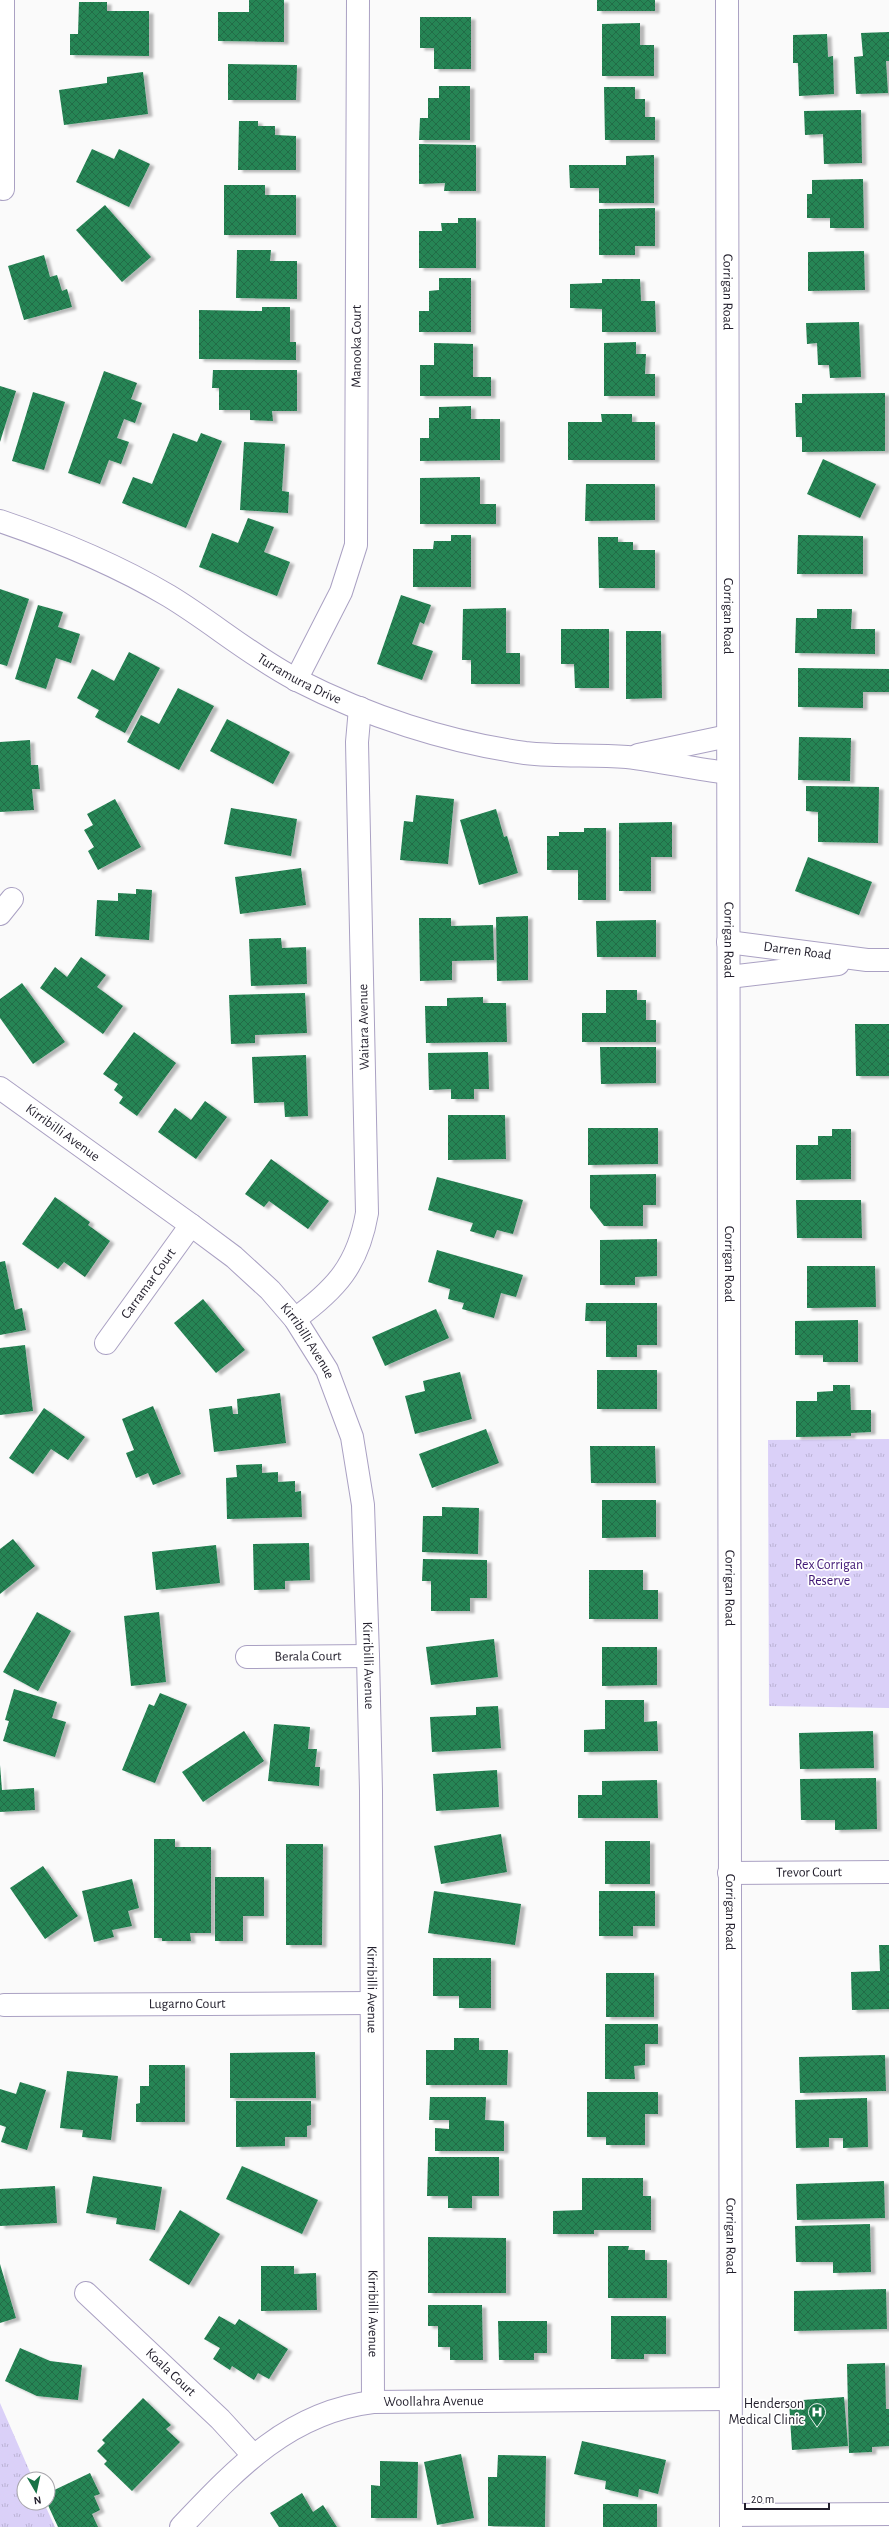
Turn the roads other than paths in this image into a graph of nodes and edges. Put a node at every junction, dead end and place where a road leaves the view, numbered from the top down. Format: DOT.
graph roads {
  1 [pos="3,0"];
  2 [pos="358,0"];
  3 [pos="727,0"];
  4 [pos="3,189"];
  5 [pos="0,521"];
  6 [pos="296,680"];
  7 [pos="360,708"];
  8 [pos="728,736"];
  9 [pos="627,757"];
  10 [pos="728,773"];
  11 [pos="728,942"];
  12 [pos="867,960"];
  13 [pos="889,960"];
  14 [pos="729,977"];
  15 [pos="0,1088"];
  16 [pos="191,1225"];
  17 [pos="295,1320"];
  18 [pos="106,1343"];
  19 [pos="368,1656"];
  20 [pos="247,1657"];
  21 [pos="889,1872"];
  22 [pos="729,1873"];
  23 [pos="371,2003"];
  24 [pos="4,2005"];
  25 [pos="86,2293"];
  26 [pos="730,2399"];
  27 [pos="373,2402"];
  28 [pos="253,2455"];
  29 [pos="889,2514"];
  30 [pos="731,2521"];
  31 [pos="181,2527"];
  1 -- 4 [label="street"];
  2 -- 6 [label="street, Manooka Court"];
  3 -- 8 [label="street, Corrigan Road"];
  5 -- 6 [label="street, Turramurra Drive"];
  6 -- 7 [label="street, Turramurra Drive"];
  7 -- 9 [label="street, Turramurra Drive"];
  7 -- 17 [label="street, Waitara Avenue"];
  8 -- 9 [label="street, Turramurra Drive"];
  8 -- 10 [label="street, Corrigan Road"];
  9 -- 10 [label="street, Turramurra Drive"];
  10 -- 11 [label="street, Corrigan Road"];
  11 -- 12 [label="street, Darren Road"];
  11 -- 14 [label="street, Corrigan Road"];
  12 -- 13 [label="street, Darren Road"];
  12 -- 14 [label="street, Darren Road"];
  14 -- 22 [label="street, Corrigan Road"];
  15 -- 16 [label="street, Kirribilli Avenue"];
  16 -- 17 [label="street, Kirribilli Avenue"];
  16 -- 18 [label="street, Carramar Court"];
  17 -- 19 [label="street, Kirribilli Avenue"];
  19 -- 20 [label="street, Berala Court"];
  19 -- 23 [label="street, Kirribilli Avenue"];
  21 -- 22 [label="street, Trevor Court"];
  22 -- 26 [label="street, Corrigan Road"];
  23 -- 24 [label="street, Lugarno Court"];
  23 -- 27 [label="street, Kirribilli Avenue"];
  25 -- 28 [label="street, Koala Court"];
  26 -- 27 [label="street, Woollahra Avenue"];
  26 -- 30 [label="street, Corrigan Road"];
  27 -- 28 [label="street, Woollahra Avenue"];
  28 -- 31 [label="street, Woollahra Avenue"];
  29 -- 30 [label="street"];
}
